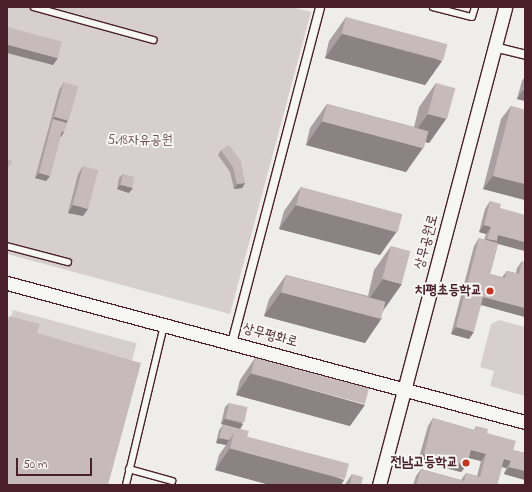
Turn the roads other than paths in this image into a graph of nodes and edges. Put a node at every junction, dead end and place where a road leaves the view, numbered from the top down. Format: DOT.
graph roads {
  1 [pos="34,7"];
  2 [pos="320,7"];
  3 [pos="433,7"];
  4 [pos="475,7"];
  5 [pos="505,7"];
  6 [pos="154,40"];
  7 [pos="494,47"];
  8 [pos="525,55"];
  9 [pos="7,246"];
  10 [pos="68,262"];
  11 [pos="7,283"];
  12 [pos="165,324"];
  13 [pos="232,343"];
  14 [pos="405,389"];
  15 [pos="525,422"];
  16 [pos="129,469"];
  17 [pos="172,481"];
  18 [pos="126,485"];
  19 [pos="379,485"];
  1 -- 6 [label="lane"];
  2 -- 13 [label="street"];
  3 -- 4 [label="lane"];
  5 -- 7 [label="street, 상무공원로"];
  7 -- 8 [label="street"];
  7 -- 14 [label="street, 상무공원로"];
  9 -- 10 [label="lane"];
  11 -- 12 [label="street, 상무평화로"];
  12 -- 13 [label="street, 상무평화로"];
  12 -- 16 [label="lane"];
  13 -- 14 [label="street, 상무평화로"];
  14 -- 15 [label="street, 상무평화로"];
  14 -- 19 [label="street, 상무공원로"];
  16 -- 17 [label="lane"];
  16 -- 18 [label="lane"];
}
